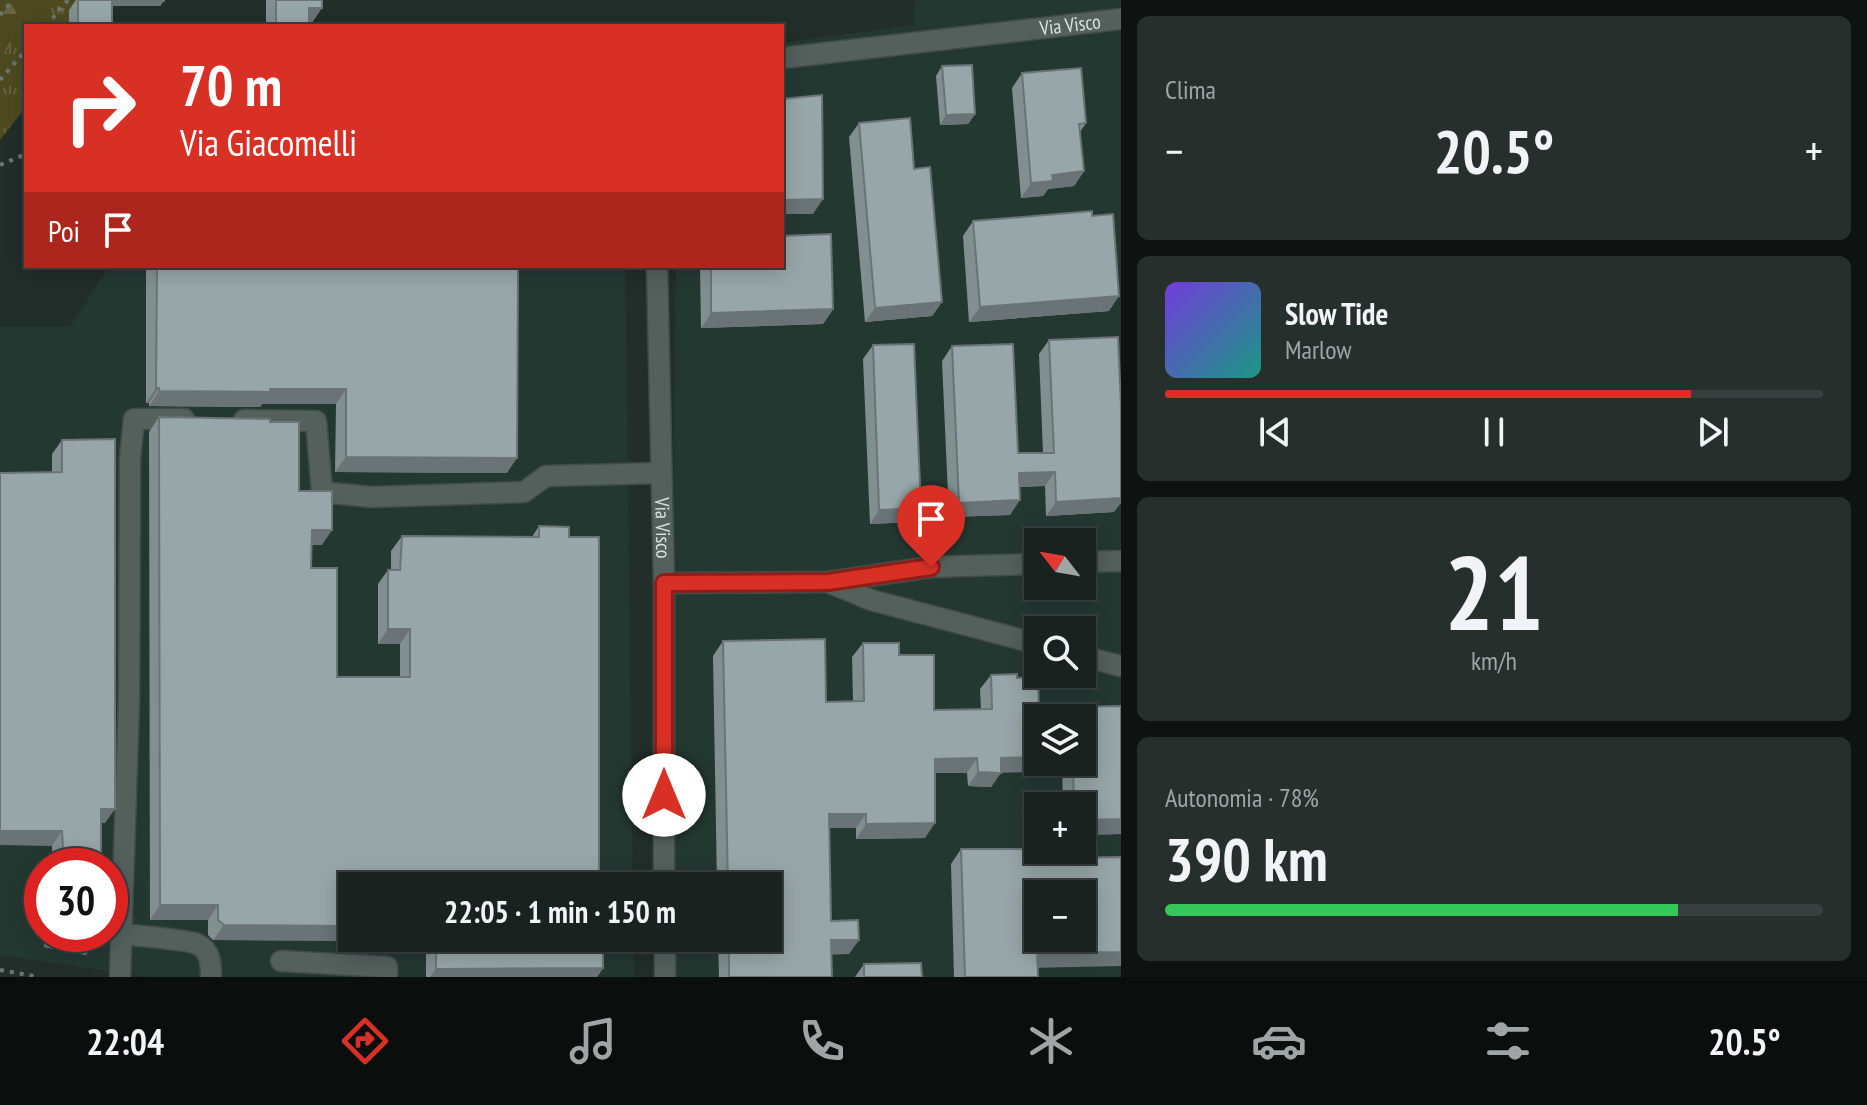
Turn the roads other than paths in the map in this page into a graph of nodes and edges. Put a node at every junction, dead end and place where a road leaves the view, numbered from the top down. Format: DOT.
graph roads {
  1 [pos="1121,19"];
  2 [pos="784,58"];
  3 [pos="657,268"];
  4 [pos="661,473"];
  5 [pos="1121,561"];
  6 [pos="1096,562"];
  7 [pos="1024,564"];
  8 [pos="828,582"];
  9 [pos="664,583"];
  10 [pos="1024,640"];
  11 [pos="1096,660"];
  12 [pos="1121,666"];
  13 [pos="124,848"];
  14 [pos="664,872"];
  15 [pos="128,935"];
  16 [pos="121,952"];
  17 [pos="665,952"];
  18 [pos="281,961"];
  19 [pos="120,977"];
  20 [pos="211,977"];
  21 [pos="387,977"];
  22 [pos="665,977"];
  1 -- 2 [label="street, Via Visco"];
  3 -- 4 [label="street, Via Visco"];
  4 -- 9 [label="street, Via Visco"];
  4 -- 13 [label="street"];
  5 -- 6 [label="street"];
  7 -- 8 [label="street"];
  8 -- 9 [label="street"];
  8 -- 10 [label="street"];
  9 -- 14 [label="street, Via Visco"];
  11 -- 12 [label="street"];
  15 -- 20 [label="street"];
  16 -- 19 [label="street"];
  17 -- 22 [label="street"];
  18 -- 21 [label="street"];
}
